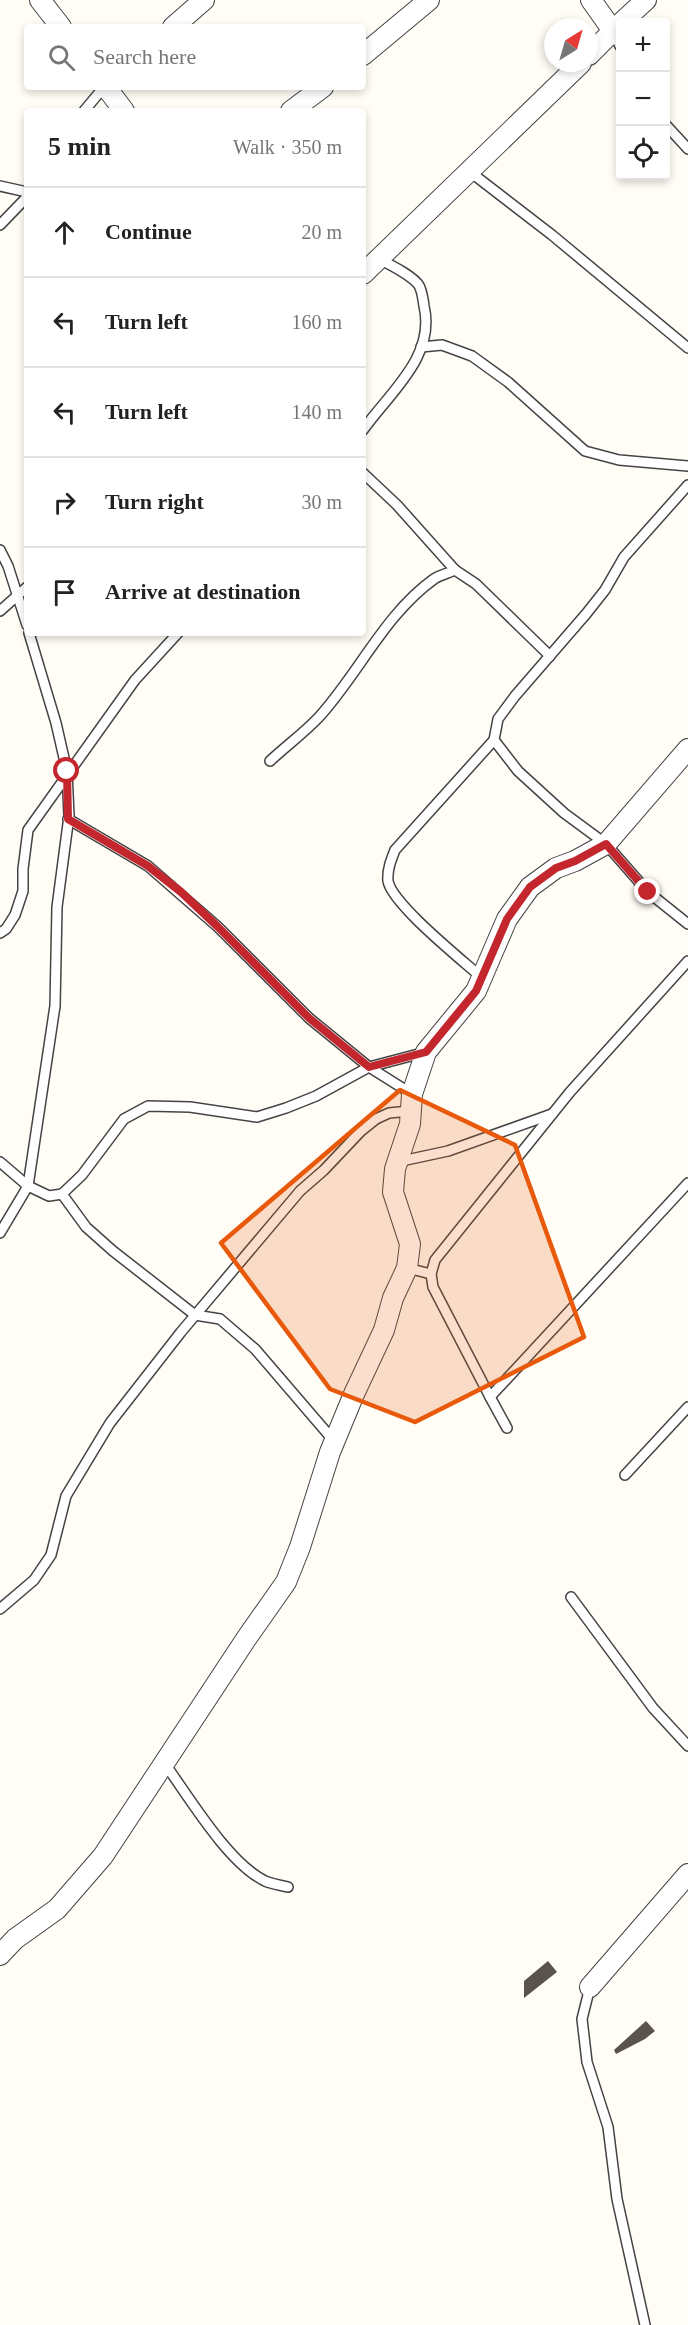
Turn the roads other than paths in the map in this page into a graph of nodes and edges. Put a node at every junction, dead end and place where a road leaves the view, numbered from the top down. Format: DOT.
graph roads {
  1 [pos="40,0"];
  2 [pos="204,0"];
  3 [pos="429,0"];
  4 [pos="591,0"];
  5 [pos="646,0"];
  6 [pos="630,18"];
  7 [pos="59,24"];
  8 [pos="176,24"];
  9 [pos="616,28"];
  10 [pos="616,33"];
  11 [pos="598,48"];
  12 [pos="366,52"];
  13 [pos="572,72"];
  14 [pos="102,90"];
  15 [pos="107,90"];
  16 [pos="319,90"];
  17 [pos="87,108"];
  18 [pos="122,108"];
  19 [pos="295,108"];
  20 [pos="667,126"];
  21 [pos="688,149"];
  22 [pos="469,171"];
  23 [pos="0,186"];
  24 [pos="24,191"];
  25 [pos="24,200"];
  26 [pos="0,225"];
  27 [pos="379,259"];
  28 [pos="366,271"];
  29 [pos="421,347"];
  30 [pos="688,348"];
  31 [pos="366,426"];
  32 [pos="688,466"];
  33 [pos="366,476"];
  34 [pos="688,485"];
  35 [pos="0,550"];
  36 [pos="455,570"];
  37 [pos="24,590"];
  38 [pos="17,596"];
  39 [pos="0,611"];
  40 [pos="24,616"];
  41 [pos="30,636"];
  42 [pos="175,636"];
  43 [pos="550,656"];
  44 [pos="494,740"];
  45 [pos="688,749"];
  46 [pos="270,760"];
  47 [pos="67,775"];
  48 [pos="68,819"];
  49 [pos="606,844"];
  50 [pos="688,924"];
  51 [pos="0,933"];
  52 [pos="688,961"];
  53 [pos="482,978"];
  54 [pos="426,1052"];
  55 [pos="369,1067"];
  56 [pos="411,1103"];
  57 [pos="553,1113"];
  58 [pos="0,1162"];
  59 [pos="397,1162"];
  60 [pos="688,1183"];
  61 [pos="28,1186"];
  62 [pos="62,1194"];
  63 [pos="0,1233"];
  64 [pos="407,1268"];
  65 [pos="431,1274"];
  66 [pos="195,1315"];
  67 [pos="490,1397"];
  68 [pos="688,1407"];
  69 [pos="507,1428"];
  70 [pos="334,1441"];
  71 [pos="625,1475"];
  72 [pos="571,1597"];
  73 [pos="0,1609"];
  74 [pos="688,1746"];
  75 [pos="165,1764"];
  76 [pos="688,1874"];
  77 [pos="288,1887"];
  78 [pos="0,1955"];
  79 [pos="590,1987"];
  80 [pos="645,2325"];
  1 -- 7 [label="street"];
  2 -- 8 [label="street"];
  3 -- 12 [label="street"];
  4 -- 9 [label="street"];
  5 -- 6 [label="street"];
  10 -- 11 [label="street"];
  13 -- 22 [label="street"];
  14 -- 17 [label="lane"];
  15 -- 18 [label="street"];
  16 -- 19 [label="street"];
  20 -- 21 [label="lane"];
  22 -- 27 [label="street"];
  22 -- 30 [label="lane"];
  23 -- 24 [label="lane"];
  25 -- 26 [label="lane"];
  27 -- 28 [label="street"];
  27 -- 29 [label="lane"];
  29 -- 31 [label="lane"];
  29 -- 32 [label="lane"];
  33 -- 36 [label="lane"];
  34 -- 43 [label="lane"];
  35 -- 38 [label="lane"];
  36 -- 43 [label="lane"];
  36 -- 46 [label="lane"];
  37 -- 38 [label="lane"];
  38 -- 39 [label="lane"];
  38 -- 40 [label="lane"];
  41 -- 47 [label="lane"];
  42 -- 47 [label="lane"];
  43 -- 44 [label="lane"];
  44 -- 49 [label="lane"];
  44 -- 53 [label="lane"];
  45 -- 49 [label="street"];
  47 -- 48 [label="lane"];
  47 -- 51 [label="lane"];
  48 -- 55 [label="lane"];
  48 -- 61 [label="lane"];
  49 -- 50 [label="lane"];
  49 -- 53 [label="street"];
  52 -- 57 [label="lane"];
  53 -- 54 [label="street"];
  54 -- 55 [label="lane"];
  54 -- 56 [label="street"];
  55 -- 56 [label="lane"];
  55 -- 62 [label="lane"];
  56 -- 59 [label="street"];
  56 -- 66 [label="lane"];
  57 -- 59 [label="lane"];
  57 -- 65 [label="lane"];
  58 -- 61 [label="lane"];
  59 -- 64 [label="street"];
  60 -- 67 [label="lane"];
  61 -- 62 [label="lane"];
  61 -- 63 [label="lane"];
  62 -- 66 [label="lane"];
  64 -- 65 [label="lane"];
  64 -- 70 [label="street"];
  65 -- 67 [label="lane"];
  66 -- 70 [label="lane"];
  66 -- 73 [label="lane"];
  67 -- 69 [label="lane"];
  68 -- 71 [label="lane"];
  70 -- 75 [label="street"];
  72 -- 74 [label="lane"];
  75 -- 77 [label="lane"];
  75 -- 78 [label="street"];
  76 -- 79 [label="street"];
  79 -- 80 [label="lane"];
}
